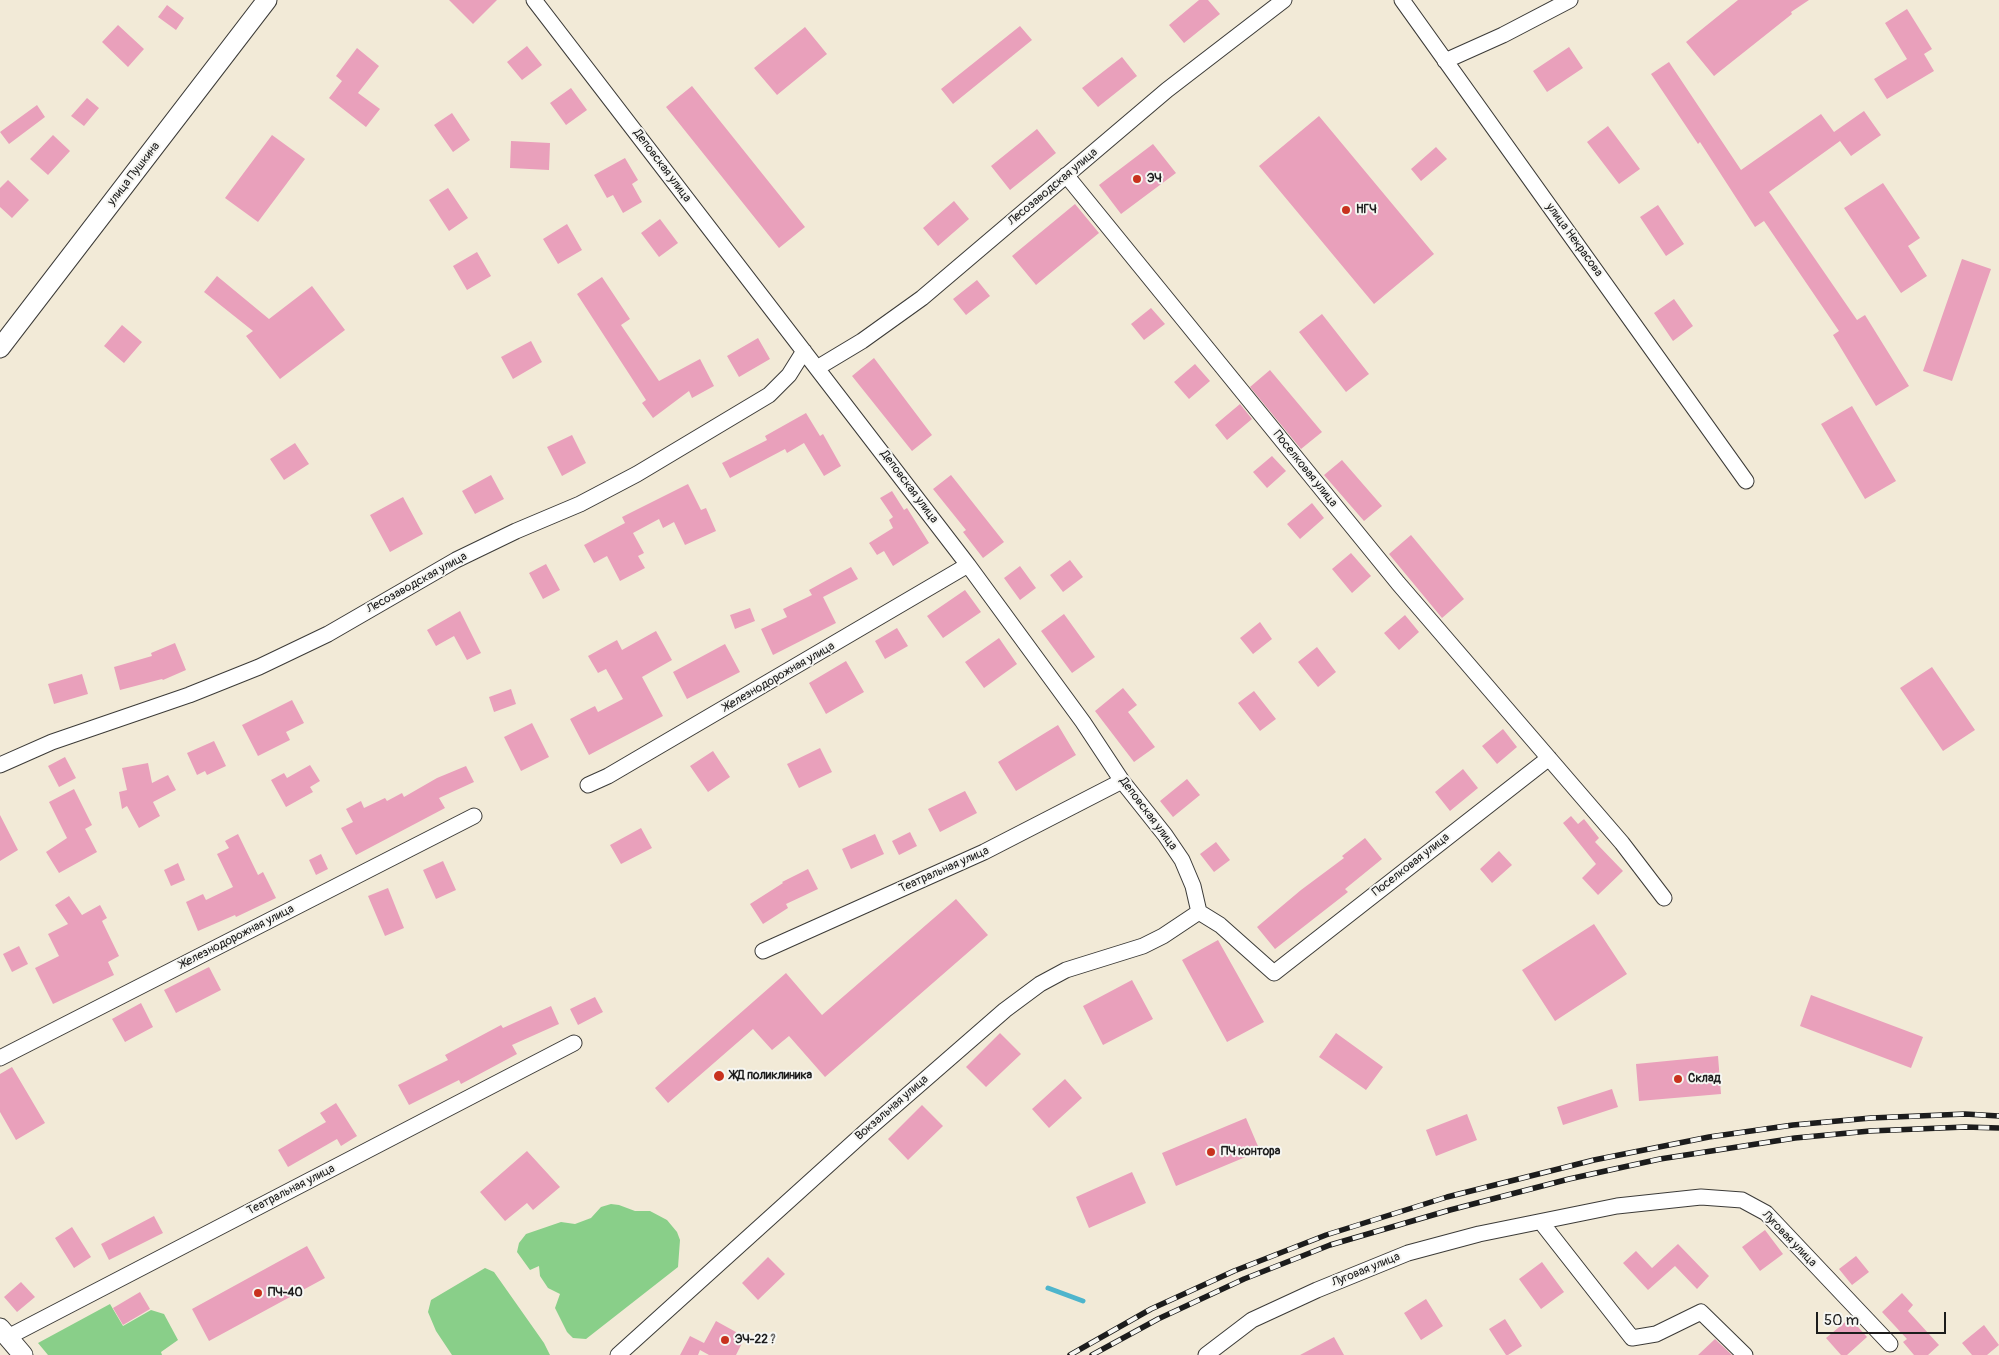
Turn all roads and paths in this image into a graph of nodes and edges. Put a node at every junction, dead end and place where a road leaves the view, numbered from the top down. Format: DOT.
graph roads {
  1 [pos="267,0"];
  2 [pos="534,0"];
  3 [pos="1284,0"];
  4 [pos="1402,0"];
  5 [pos="1570,0"];
  6 [pos="1446,61"];
  7 [pos="1066,175"];
  8 [pos="0,348"];
  9 [pos="804,351"];
  10 [pos="818,368"];
  11 [pos="1746,481"];
  12 [pos="968,565"];
  13 [pos="1549,758"];
  14 [pos="0,765"];
  15 [pos="1122,781"];
  16 [pos="588,785"];
  17 [pos="474,816"];
  18 [pos="1664,898"];
  19 [pos="1199,912"];
  20 [pos="763,951"];
  21 [pos="574,1044"];
  22 [pos="0,1058"];
  23 [pos="1541,1222"];
  24 [pos="4,1333"];
  25 [pos="1890,1344"];
  26 [pos="23,1355"];
  27 [pos="618,1355"];
  28 [pos="1206,1355"];
  29 [pos="1745,1355"];
  1 -- 8 [label="street, улица Пушкина"];
  2 -- 9 [label="street, Деповская улица"];
  3 -- 7 [label="street, Лесозаводская улица"];
  4 -- 6 [label="street, улица Некрасова"];
  5 -- 6 [label="street"];
  6 -- 11 [label="street, улица Некрасова"];
  7 -- 10 [label="street, Лесозаводская улица"];
  7 -- 13 [label="street, Поселковая улица"];
  9 -- 10 [label="street, Деповская улица"];
  9 -- 14 [label="street, Лесозаводская улица"];
  10 -- 12 [label="street, Деповская улица"];
  12 -- 15 [label="street, Деповская улица"];
  12 -- 16 [label="street, Железнодорожная улица"];
  13 -- 18 [label="street, Поселковая улица"];
  13 -- 19 [label="street, Поселковая улица"];
  15 -- 19 [label="street, Деповская улица"];
  15 -- 20 [label="street, Театральная улица"];
  17 -- 22 [label="street, Железнодорожная улица"];
  19 -- 27 [label="street, Вокзальная улица"];
  21 -- 24 [label="street, Театральная улица"];
  23 -- 25 [label="street, Луговая улица"];
  23 -- 28 [label="street, Луговая улица"];
  23 -- 29 [label="street"];
  24 -- 26 [label="street"];
}
